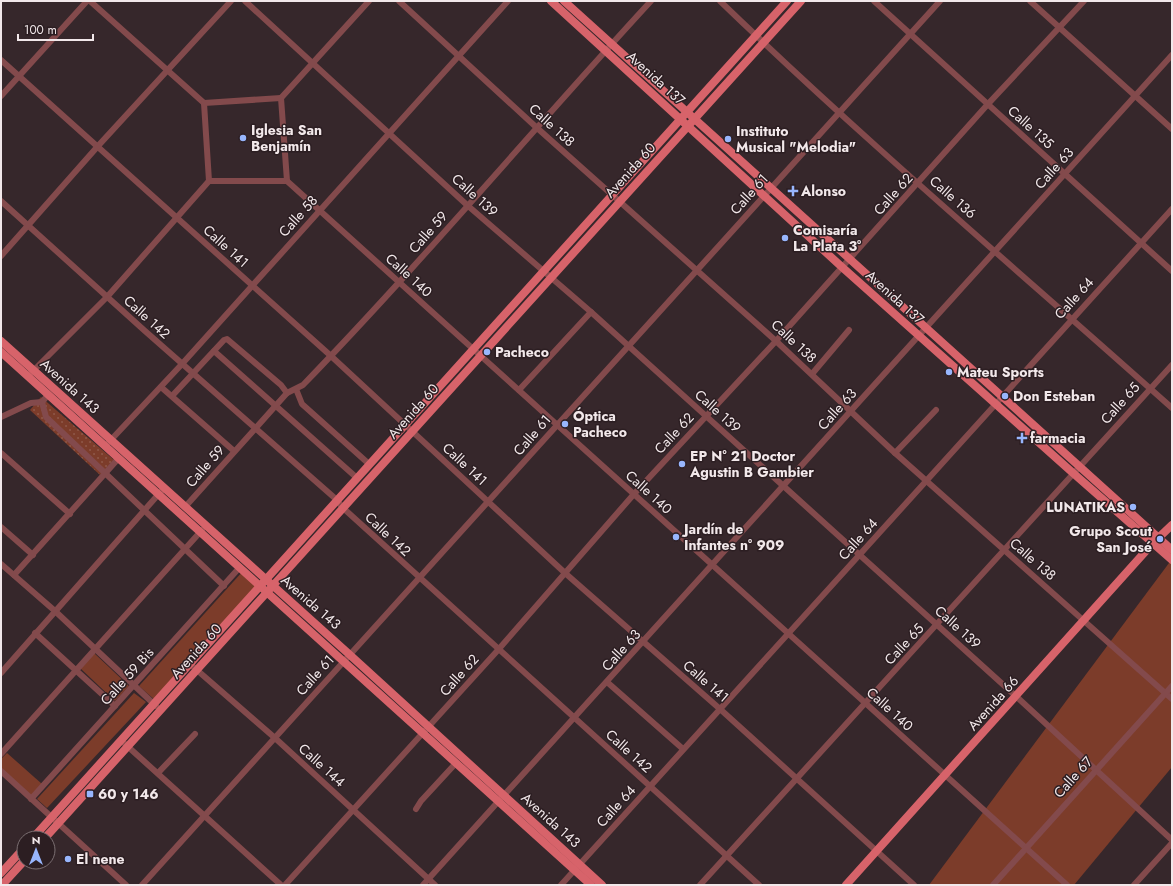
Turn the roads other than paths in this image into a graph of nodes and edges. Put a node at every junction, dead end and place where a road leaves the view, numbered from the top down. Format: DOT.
graph roads {
  1 [pos="87,1"];
  2 [pos="90,1"];
  3 [pos="231,1"];
  4 [pos="245,1"];
  5 [pos="370,1"];
  6 [pos="400,1"];
  7 [pos="508,1"];
  8 [pos="552,1"];
  9 [pos="564,1"];
  10 [pos="651,1"];
  11 [pos="720,1"];
  12 [pos="787,1"];
  13 [pos="801,1"];
  14 [pos="874,1"];
  15 [pos="940,1"];
  16 [pos="1030,1"];
  17 [pos="1084,1"];
  18 [pos="1061,28"];
  19 [pos="911,34"];
  20 [pos="756,36"];
  21 [pos="763,43"];
  22 [pos="609,47"];
  23 [pos="459,55"];
  24 [pos="1172,55"];
  25 [pos="1,60"];
  26 [pos="312,63"];
  27 [pos="167,70"];
  28 [pos="19,76"];
  29 [pos="1,96"];
  30 [pos="1135,96"];
  31 [pos="281,98"];
  32 [pos="204,103"];
  33 [pos="988,104"];
  34 [pos="840,111"];
  35 [pos="691,116"];
  36 [pos="685,122"];
  37 [pos="536,127"];
  38 [pos="1172,129"];
  39 [pos="389,133"];
  40 [pos="98,146"];
  41 [pos="1065,174"];
  42 [pos="209,181"];
  43 [pos="287,181"];
  44 [pos="919,183"];
  45 [pos="772,187"];
  46 [pos="613,195"];
  47 [pos="764,195"];
  48 [pos="1,201"];
  49 [pos="620,202"];
  50 [pos="467,205"];
  51 [pos="1172,209"];
  52 [pos="320,210"];
  53 [pos="178,218"];
  54 [pos="28,226"];
  55 [pos="1141,243"];
  56 [pos="995,250"];
  57 [pos="1,256"];
  58 [pos="851,259"];
  59 [pos="843,268"];
  60 [pos="697,270"];
  61 [pos="1172,271"];
  62 [pos="548,274"];
  63 [pos="399,282"];
  64 [pos="253,286"];
  65 [pos="107,297"];
  66 [pos="591,312"];
  67 [pos="1071,319"];
  68 [pos="926,328"];
  69 [pos="849,330"];
  70 [pos="919,336"];
  71 [pos="1,340"];
  72 [pos="776,342"];
  73 [pos="628,346"];
  74 [pos="473,350"];
  75 [pos="214,351"];
  76 [pos="1,352"];
  77 [pos="331,356"];
  78 [pos="480,356"];
  79 [pos="182,364"];
  80 [pos="1172,365"];
  81 [pos="31,374"];
  82 [pos="194,374"];
  83 [pos="812,374"];
  84 [pos="161,387"];
  85 [pos="296,389"];
  86 [pos="1150,389"];
  87 [pos="519,390"];
  88 [pos="287,393"];
  89 [pos="48,395"];
  90 [pos="172,396"];
  91 [pos="1004,397"];
  92 [pos="42,402"];
  93 [pos="277,405"];
  94 [pos="996,405"];
  95 [pos="1172,408"];
  96 [pos="936,410"];
  97 [pos="852,411"];
  98 [pos="707,416"];
  99 [pos="1,417"];
  100 [pos="557,425"];
  101 [pos="405,426"];
  102 [pos="256,428"];
  103 [pos="412,432"];
  104 [pos="108,443"];
  105 [pos="234,451"];
  106 [pos="1,453"];
  107 [pos="895,453"];
  108 [pos="118,458"];
  109 [pos="370,464"];
  110 [pos="1080,465"];
  111 [pos="1073,473"];
  112 [pos="105,474"];
  113 [pos="357,478"];
  114 [pos="926,481"];
  115 [pos="782,486"];
  116 [pos="161,492"];
  117 [pos="634,494"];
  118 [pos="337,500"];
  119 [pos="489,503"];
  120 [pos="185,507"];
  121 [pos="342,507"];
  122 [pos="145,511"];
  123 [pos="70,514"];
  124 [pos="1172,525"];
  125 [pos="1,527"];
  126 [pos="203,528"];
  127 [pos="1156,543"];
  128 [pos="185,549"];
  129 [pos="1004,550"];
  130 [pos="1172,550"];
  131 [pos="33,555"];
  132 [pos="860,555"];
  133 [pos="1172,560"];
  134 [pos="1,564"];
  135 [pos="712,565"];
  136 [pos="240,567"];
  137 [pos="565,573"];
  138 [pos="14,575"];
  139 [pos="419,578"];
  140 [pos="263,582"];
  141 [pos="224,586"];
  142 [pos="270,589"];
  143 [pos="55,611"];
  144 [pos="1086,621"];
  145 [pos="938,625"];
  146 [pos="36,633"];
  147 [pos="789,634"];
  148 [pos="643,643"];
  149 [pos="95,648"];
  150 [pos="498,650"];
  151 [pos="347,657"];
  152 [pos="190,664"];
  153 [pos="76,670"];
  154 [pos="197,670"];
  155 [pos="1,673"];
  156 [pos="607,682"];
  157 [pos="134,686"];
  158 [pos="1172,686"];
  159 [pos="1166,693"];
  160 [pos="1018,697"];
  161 [pos="1172,699"];
  162 [pos="865,702"];
  163 [pos="154,704"];
  164 [pos="115,706"];
  165 [pos="720,709"];
  166 [pos="161,710"];
  167 [pos="574,718"];
  168 [pos="426,729"];
  169 [pos="195,734"];
  170 [pos="275,738"];
  171 [pos="121,740"];
  172 [pos="128,747"];
  173 [pos="683,749"];
  174 [pos="1,754"];
  175 [pos="456,763"];
  176 [pos="1096,770"];
  177 [pos="1,771"];
  178 [pos="158,773"];
  179 [pos="947,776"];
  180 [pos="796,778"];
  181 [pos="650,787"];
  182 [pos="501,798"];
  183 [pos="31,799"];
  184 [pos="416,809"];
  185 [pos="354,810"];
  186 [pos="205,815"];
  187 [pos="52,817"];
  188 [pos="59,823"];
  189 [pos="40,830"];
  190 [pos="52,830"];
  191 [pos="1172,842"];
  192 [pos="1026,848"];
  193 [pos="878,853"];
  194 [pos="726,856"];
  195 [pos="16,857"];
  196 [pos="577,867"];
  197 [pos="16,870"];
  198 [pos="1,873"];
  199 [pos="428,879"];
  200 [pos="2,885"];
  201 [pos="126,885"];
  202 [pos="142,885"];
  203 [pos="281,885"];
  204 [pos="286,885"];
  205 [pos="423,885"];
  206 [pos="435,885"];
  207 [pos="561,885"];
  208 [pos="591,885"];
  209 [pos="602,885"];
  210 [pos="700,885"];
  211 [pos="759,885"];
  212 [pos="846,885"];
  213 [pos="851,885"];
  214 [pos="914,885"];
  215 [pos="993,885"];
  216 [pos="1067,885"];
  217 [pos="1134,885"];
  1 -- 28 [label="street"];
  2 -- 27 [label="street"];
  3 -- 27 [label="street"];
  4 -- 26 [label="street, Calle 139"];
  5 -- 26 [label="street"];
  6 -- 23 [label="street, Calle 138"];
  7 -- 23 [label="street, Calle 58"];
  8 -- 22 [label="main road, Avenida 137"];
  9 -- 22 [label="main road, Avenida 137"];
  10 -- 22 [label="street, Calle 59"];
  11 -- 20 [label="street, Calle 136"];
  12 -- 20 [label="main road, Avenida 60"];
  13 -- 21 [label="main road, Avenida 60"];
  14 -- 19 [label="street, Calle 135"];
  15 -- 19 [label="street, Calle 61"];
  16 -- 18 [label="street"];
  17 -- 18 [label="street, Calle 62"];
  18 -- 30 [label="street"];
  18 -- 33 [label="street, Calle 62"];
  19 -- 33 [label="street, Calle 135"];
  19 -- 34 [label="street, Calle 61"];
  20 -- 21 [label="street, Calle 136"];
  20 -- 35 [label="main road, Avenida 60"];
  21 -- 34 [label="street, Calle 136"];
  21 -- 35 [label="main road, Avenida 60"];
  22 -- 35 [label="main road, Avenida 137"];
  22 -- 36 [label="main road, Avenida 137"];
  22 -- 37 [label="street, Calle 59"];
  23 -- 37 [label="street, Calle 138"];
  23 -- 39 [label="street, Calle 58"];
  24 -- 30 [label="street, Calle 63"];
  25 -- 28 [label="street, Calle 141"];
  26 -- 31 [label="street"];
  26 -- 39 [label="street, Calle 139"];
  27 -- 32 [label="street"];
  27 -- 40 [label="street"];
  28 -- 29 [label="street"];
  28 -- 40 [label="street, Calle 141"];
  30 -- 38 [label="street"];
  30 -- 41 [label="street, Calle 63"];
  31 -- 32 [label="street"];
  31 -- 43 [label="street"];
  32 -- 42 [label="street"];
  33 -- 41 [label="street, Calle 135"];
  33 -- 44 [label="street, Calle 62"];
  34 -- 44 [label="street, Calle 136"];
  34 -- 45 [label="street, Calle 61"];
  35 -- 36 [label="main road, Avenida 60"];
  35 -- 45 [label="main road, Avenida 137"];
  36 -- 46 [label="main road, Avenida 60"];
  36 -- 47 [label="main road, Avenida 137"];
  36 -- 49 [label="main road, Avenida 60"];
  37 -- 46 [label="street, Calle 138"];
  37 -- 50 [label="street, Calle 59"];
  39 -- 50 [label="street, Calle 139"];
  39 -- 52 [label="street, Calle 58"];
  40 -- 53 [label="street, Calle 141"];
  40 -- 54 [label="street"];
  41 -- 55 [label="street, Calle 135"];
  41 -- 56 [label="street, Calle 63"];
  42 -- 43 [label="street"];
  42 -- 53 [label="street"];
  43 -- 52 [label="street, Calle 140"];
  44 -- 56 [label="street, Calle 136"];
  44 -- 58 [label="street, Calle 62"];
  45 -- 47 [label="street, Calle 61"];
  45 -- 58 [label="main road, Avenida 137"];
  46 -- 49 [label="street, Calle 138"];
  46 -- 62 [label="main road, Avenida 60"];
  47 -- 59 [label="main road, Avenida 137"];
  47 -- 60 [label="street, Calle 61"];
  48 -- 54 [label="street, Calle 142"];
  49 -- 60 [label="street, Calle 138"];
  49 -- 62 [label="main road, Avenida 60"];
  50 -- 62 [label="street, Calle 139"];
  50 -- 63 [label="street, Calle 59"];
  51 -- 55 [label="street, Calle 64"];
  52 -- 63 [label="street, Calle 140"];
  52 -- 64 [label="street, Calle 58"];
  53 -- 64 [label="street, Calle 141"];
  53 -- 65 [label="street"];
  54 -- 57 [label="street"];
  54 -- 65 [label="street, Calle 142"];
  55 -- 61 [label="street, Calle 135"];
  55 -- 67 [label="street, Calle 64"];
  56 -- 67 [label="street, Calle 136"];
  56 -- 68 [label="street, Calle 63"];
  58 -- 59 [label="street, Calle 62"];
  58 -- 68 [label="main road, Avenida 137"];
  59 -- 70 [label="main road, Avenida 137"];
  59 -- 72 [label="street, Calle 62"];
  60 -- 72 [label="street, Calle 138"];
  60 -- 73 [label="street, Calle 61"];
  62 -- 66 [label="street, Calle 139"];
  62 -- 74 [label="main road, Avenida 60"];
  62 -- 78 [label="main road, Avenida 60"];
  63 -- 74 [label="street, Calle 140"];
  63 -- 77 [label="street, Calle 59"];
  64 -- 77 [label="street, Calle 141"];
  64 -- 79 [label="street, Calle 58"];
  65 -- 79 [label="street, Calle 142"];
  65 -- 81 [label="street"];
  66 -- 73 [label="street, Calle 139"];
  66 -- 87 [label="street"];
  67 -- 86 [label="street, Calle 136"];
  67 -- 91 [label="street, Calle 64"];
  68 -- 70 [label="street, Calle 63"];
  68 -- 91 [label="main road, Avenida 137"];
  69 -- 83 [label="street"];
  70 -- 94 [label="main road, Avenida 137"];
  70 -- 97 [label="street, Calle 63"];
  71 -- 81 [label="main road, Avenida 143"];
  72 -- 83 [label="street, Calle 138"];
  72 -- 98 [label="street, Calle 62"];
  73 -- 98 [label="street, Calle 139"];
  73 -- 100 [label="street, Calle 61"];
  74 -- 78 [label="street, Calle 140"];
  74 -- 101 [label="main road, Avenida 60"];
  75 -- 82 [label="street"];
  75 -- 88 [label="street"];
  75 -- 93 [label="street"];
  76 -- 81 [label="main road, Avenida 143"];
  77 -- 85 [label="street, Calle 59"];
  77 -- 101 [label="street, Calle 141"];
  78 -- 87 [label="street, Calle 140"];
  78 -- 103 [label="main road, Avenida 60"];
  79 -- 82 [label="street, Calle 142"];
  79 -- 84 [label="street, Calle 58"];
  80 -- 86 [label="street, Calle 65"];
  81 -- 89 [label="main road, Avenida 143"];
  81 -- 104 [label="main road, Avenida 143"];
  82 -- 90 [label="street"];
  82 -- 102 [label="street, Calle 142"];
  83 -- 97 [label="street, Calle 138"];
  84 -- 90 [label="street"];
  84 -- 104 [label="street, Calle 58"];
  85 -- 88 [label="street, Calle 59"];
  85 -- 109 [label="street"];
  86 -- 95 [label="street, Calle 136"];
  86 -- 110 [label="street, Calle 65"];
  87 -- 100 [label="street, Calle 140"];
  88 -- 93 [label="street, Calle 59"];
  89 -- 92 [label="street"];
  89 -- 104 [label="main road, Avenida 143"];
  90 -- 105 [label="street"];
  91 -- 94 [label="street, Calle 64"];
  91 -- 110 [label="main road, Avenida 137"];
  92 -- 99 [label="street"];
  92 -- 112 [label="street"];
  93 -- 102 [label="street, Calle 59"];
  93 -- 113 [label="street"];
  94 -- 111 [label="main road, Avenida 137"];
  94 -- 114 [label="street, Calle 64"];
  96 -- 107 [label="street"];
  97 -- 107 [label="street, Calle 138"];
  97 -- 115 [label="street, Calle 63"];
  98 -- 115 [label="street, Calle 139"];
  98 -- 117 [label="street, Calle 62"];
  100 -- 117 [label="street, Calle 140"];
  100 -- 119 [label="street, Calle 61"];
  101 -- 103 [label="street, Calle 141"];
  101 -- 109 [label="main road, Avenida 60"];
  102 -- 105 [label="street, Calle 59"];
  102 -- 118 [label="street, Calle 142"];
  103 -- 119 [label="street, Calle 141"];
  103 -- 121 [label="main road, Avenida 60"];
  104 -- 108 [label="main road, Avenida 143"];
  104 -- 116 [label="main road, Avenida 143"];
  105 -- 120 [label="street, Calle 59"];
  106 -- 123 [label="street"];
  107 -- 114 [label="street, Calle 138"];
  108 -- 112 [label="street"];
  108 -- 116 [label="main road, Avenida 143"];
  109 -- 113 [label="main road, Avenida 60"];
  110 -- 111 [label="street, Calle 65"];
  110 -- 127 [label="main road, Avenida 137"];
  111 -- 127 [label="main road, Avenida 137"];
  111 -- 129 [label="street, Calle 65"];
  112 -- 122 [label="street"];
  112 -- 123 [label="street"];
  113 -- 118 [label="main road, Avenida 60"];
  114 -- 129 [label="street, Calle 138"];
  114 -- 132 [label="street, Calle 64"];
  115 -- 132 [label="street, Calle 139"];
  115 -- 135 [label="street, Calle 63"];
  116 -- 120 [label="main road, Avenida 143"];
  116 -- 122 [label="street"];
  116 -- 126 [label="main road, Avenida 143"];
  117 -- 135 [label="street, Calle 140"];
  117 -- 137 [label="street, Calle 62"];
  118 -- 121 [label="street, Calle 142"];
  118 -- 140 [label="main road, Avenida 60"];
  119 -- 137 [label="street, Calle 141"];
  119 -- 139 [label="street, Calle 61"];
  120 -- 126 [label="main road, Avenida 143"];
  121 -- 139 [label="street, Calle 142"];
  121 -- 142 [label="main road, Avenida 60"];
  122 -- 128 [label="street"];
  122 -- 143 [label="street"];
  123 -- 131 [label="street"];
  124 -- 127 [label="main road, Avenida 66"];
  125 -- 131 [label="street"];
  126 -- 128 [label="street"];
  126 -- 136 [label="main road, Avenida 143"];
  126 -- 140 [label="main road, Avenida 143"];
  127 -- 130 [label="main road, Avenida 137"];
  127 -- 133 [label="main road, Avenida 137"];
  127 -- 144 [label="main road, Avenida 66"];
  128 -- 141 [label="street"];
  128 -- 149 [label="street"];
  129 -- 144 [label="street, Calle 138"];
  129 -- 145 [label="street, Calle 65"];
  131 -- 138 [label="street"];
  132 -- 145 [label="street, Calle 139"];
  132 -- 147 [label="street, Calle 64"];
  134 -- 138 [label="street"];
  135 -- 147 [label="street, Calle 140"];
  135 -- 148 [label="street, Calle 63"];
  136 -- 140 [label="main road, Avenida 143"];
  136 -- 141 [label="street, Calle 59 Bis"];
  137 -- 148 [label="street, Calle 141"];
  137 -- 150 [label="street, Calle 62"];
  138 -- 143 [label="street"];
  139 -- 150 [label="street, Calle 142"];
  139 -- 151 [label="street, Calle 61"];
  140 -- 142 [label="main road, Avenida 143"];
  140 -- 152 [label="main road, Avenida 60"];
  141 -- 157 [label="street, Calle 59 Bis"];
  142 -- 151 [label="main road, Avenida 143"];
  142 -- 154 [label="main road, Avenida 60"];
  143 -- 146 [label="street"];
  143 -- 149 [label="street"];
  144 -- 159 [label="street, Calle 138"];
  144 -- 160 [label="main road, Avenida 66"];
  145 -- 160 [label="street, Calle 139"];
  145 -- 162 [label="street, Calle 65"];
  146 -- 153 [label="street"];
  146 -- 155 [label="street"];
  147 -- 162 [label="street, Calle 140"];
  147 -- 165 [label="street, Calle 64"];
  148 -- 156 [label="street, Calle 63"];
  148 -- 165 [label="street, Calle 141"];
  149 -- 153 [label="street"];
  149 -- 157 [label="street"];
  150 -- 167 [label="street, Calle 142"];
  150 -- 168 [label="street, Calle 62"];
  151 -- 168 [label="main road, Avenida 143"];
  151 -- 170 [label="street, Calle 61"];
  152 -- 154 [label="street, Calle 144"];
  152 -- 163 [label="main road, Avenida 60"];
  153 -- 164 [label="street"];
  153 -- 174 [label="street"];
  154 -- 166 [label="main road, Avenida 60"];
  154 -- 170 [label="street, Calle 144"];
  156 -- 167 [label="street, Calle 63"];
  156 -- 173 [label="street"];
  157 -- 163 [label="street"];
  157 -- 164 [label="street, Calle 59 Bis"];
  158 -- 159 [label="street, Calle 67"];
  159 -- 161 [label="street, Calle 138"];
  159 -- 176 [label="street, Calle 67"];
  160 -- 176 [label="street, Calle 139"];
  160 -- 179 [label="main road, Avenida 66"];
  162 -- 179 [label="street, Calle 140"];
  162 -- 180 [label="street, Calle 65"];
  163 -- 166 [label="street"];
  163 -- 171 [label="main road, Avenida 60"];
  164 -- 183 [label="street, Calle 59 Bis"];
  165 -- 173 [label="street, Calle 64"];
  165 -- 180 [label="street, Calle 141"];
  166 -- 172 [label="main road, Avenida 60"];
  167 -- 181 [label="street, Calle 142"];
  167 -- 182 [label="street, Calle 63"];
  168 -- 175 [label="main road, Avenida 143"];
  168 -- 182 [label="main road, Avenida 143"];
  168 -- 185 [label="street, Calle 62"];
  169 -- 178 [label="street"];
  170 -- 185 [label="street, Calle 144"];
  170 -- 186 [label="street, Calle 61"];
  171 -- 172 [label="street"];
  171 -- 187 [label="main road, Avenida 60"];
  172 -- 178 [label="street"];
  172 -- 188 [label="main road, Avenida 60"];
  173 -- 181 [label="street, Calle 64"];
  175 -- 182 [label="main road, Avenida 143"];
  175 -- 184 [label="street"];
  176 -- 191 [label="street, Calle 139"];
  176 -- 192 [label="street, Calle 67"];
  177 -- 183 [label="street"];
  178 -- 186 [label="street"];
  179 -- 192 [label="street, Calle 140"];
  179 -- 193 [label="main road, Avenida 66"];
  180 -- 193 [label="street, Calle 141"];
  180 -- 194 [label="street, Calle 65"];
  181 -- 194 [label="street, Calle 142"];
  181 -- 196 [label="street, Calle 64"];
  182 -- 196 [label="main road, Avenida 143"];
  182 -- 199 [label="street, Calle 63"];
  183 -- 187 [label="street"];
  185 -- 199 [label="street, Calle 144"];
  185 -- 204 [label="street, Calle 62"];
  186 -- 202 [label="street, Calle 61"];
  186 -- 203 [label="street"];
  187 -- 188 [label="street"];
  187 -- 189 [label="main road, Avenida 60"];
  188 -- 190 [label="main road, Avenida 60"];
  188 -- 201 [label="street"];
  191 -- 217 [label="street"];
  192 -- 215 [label="street, Calle 67"];
  192 -- 216 [label="street, Calle 140"];
  193 -- 212 [label="main road, Avenida 66"];
  193 -- 213 [label="main road, Avenida 66"];
  193 -- 214 [label="street, Calle 141"];
  194 -- 210 [label="street, Calle 65"];
  194 -- 211 [label="street, Calle 142"];
  195 -- 198 [label="main road"];
  196 -- 207 [label="street, Calle 64"];
  196 -- 208 [label="main road, Avenida 143"];
  196 -- 209 [label="main road, Avenida 143"];
  197 -- 200 [label="main road"];
  199 -- 205 [label="street, Calle 63"];
  199 -- 206 [label="street, Calle 144"];
}
